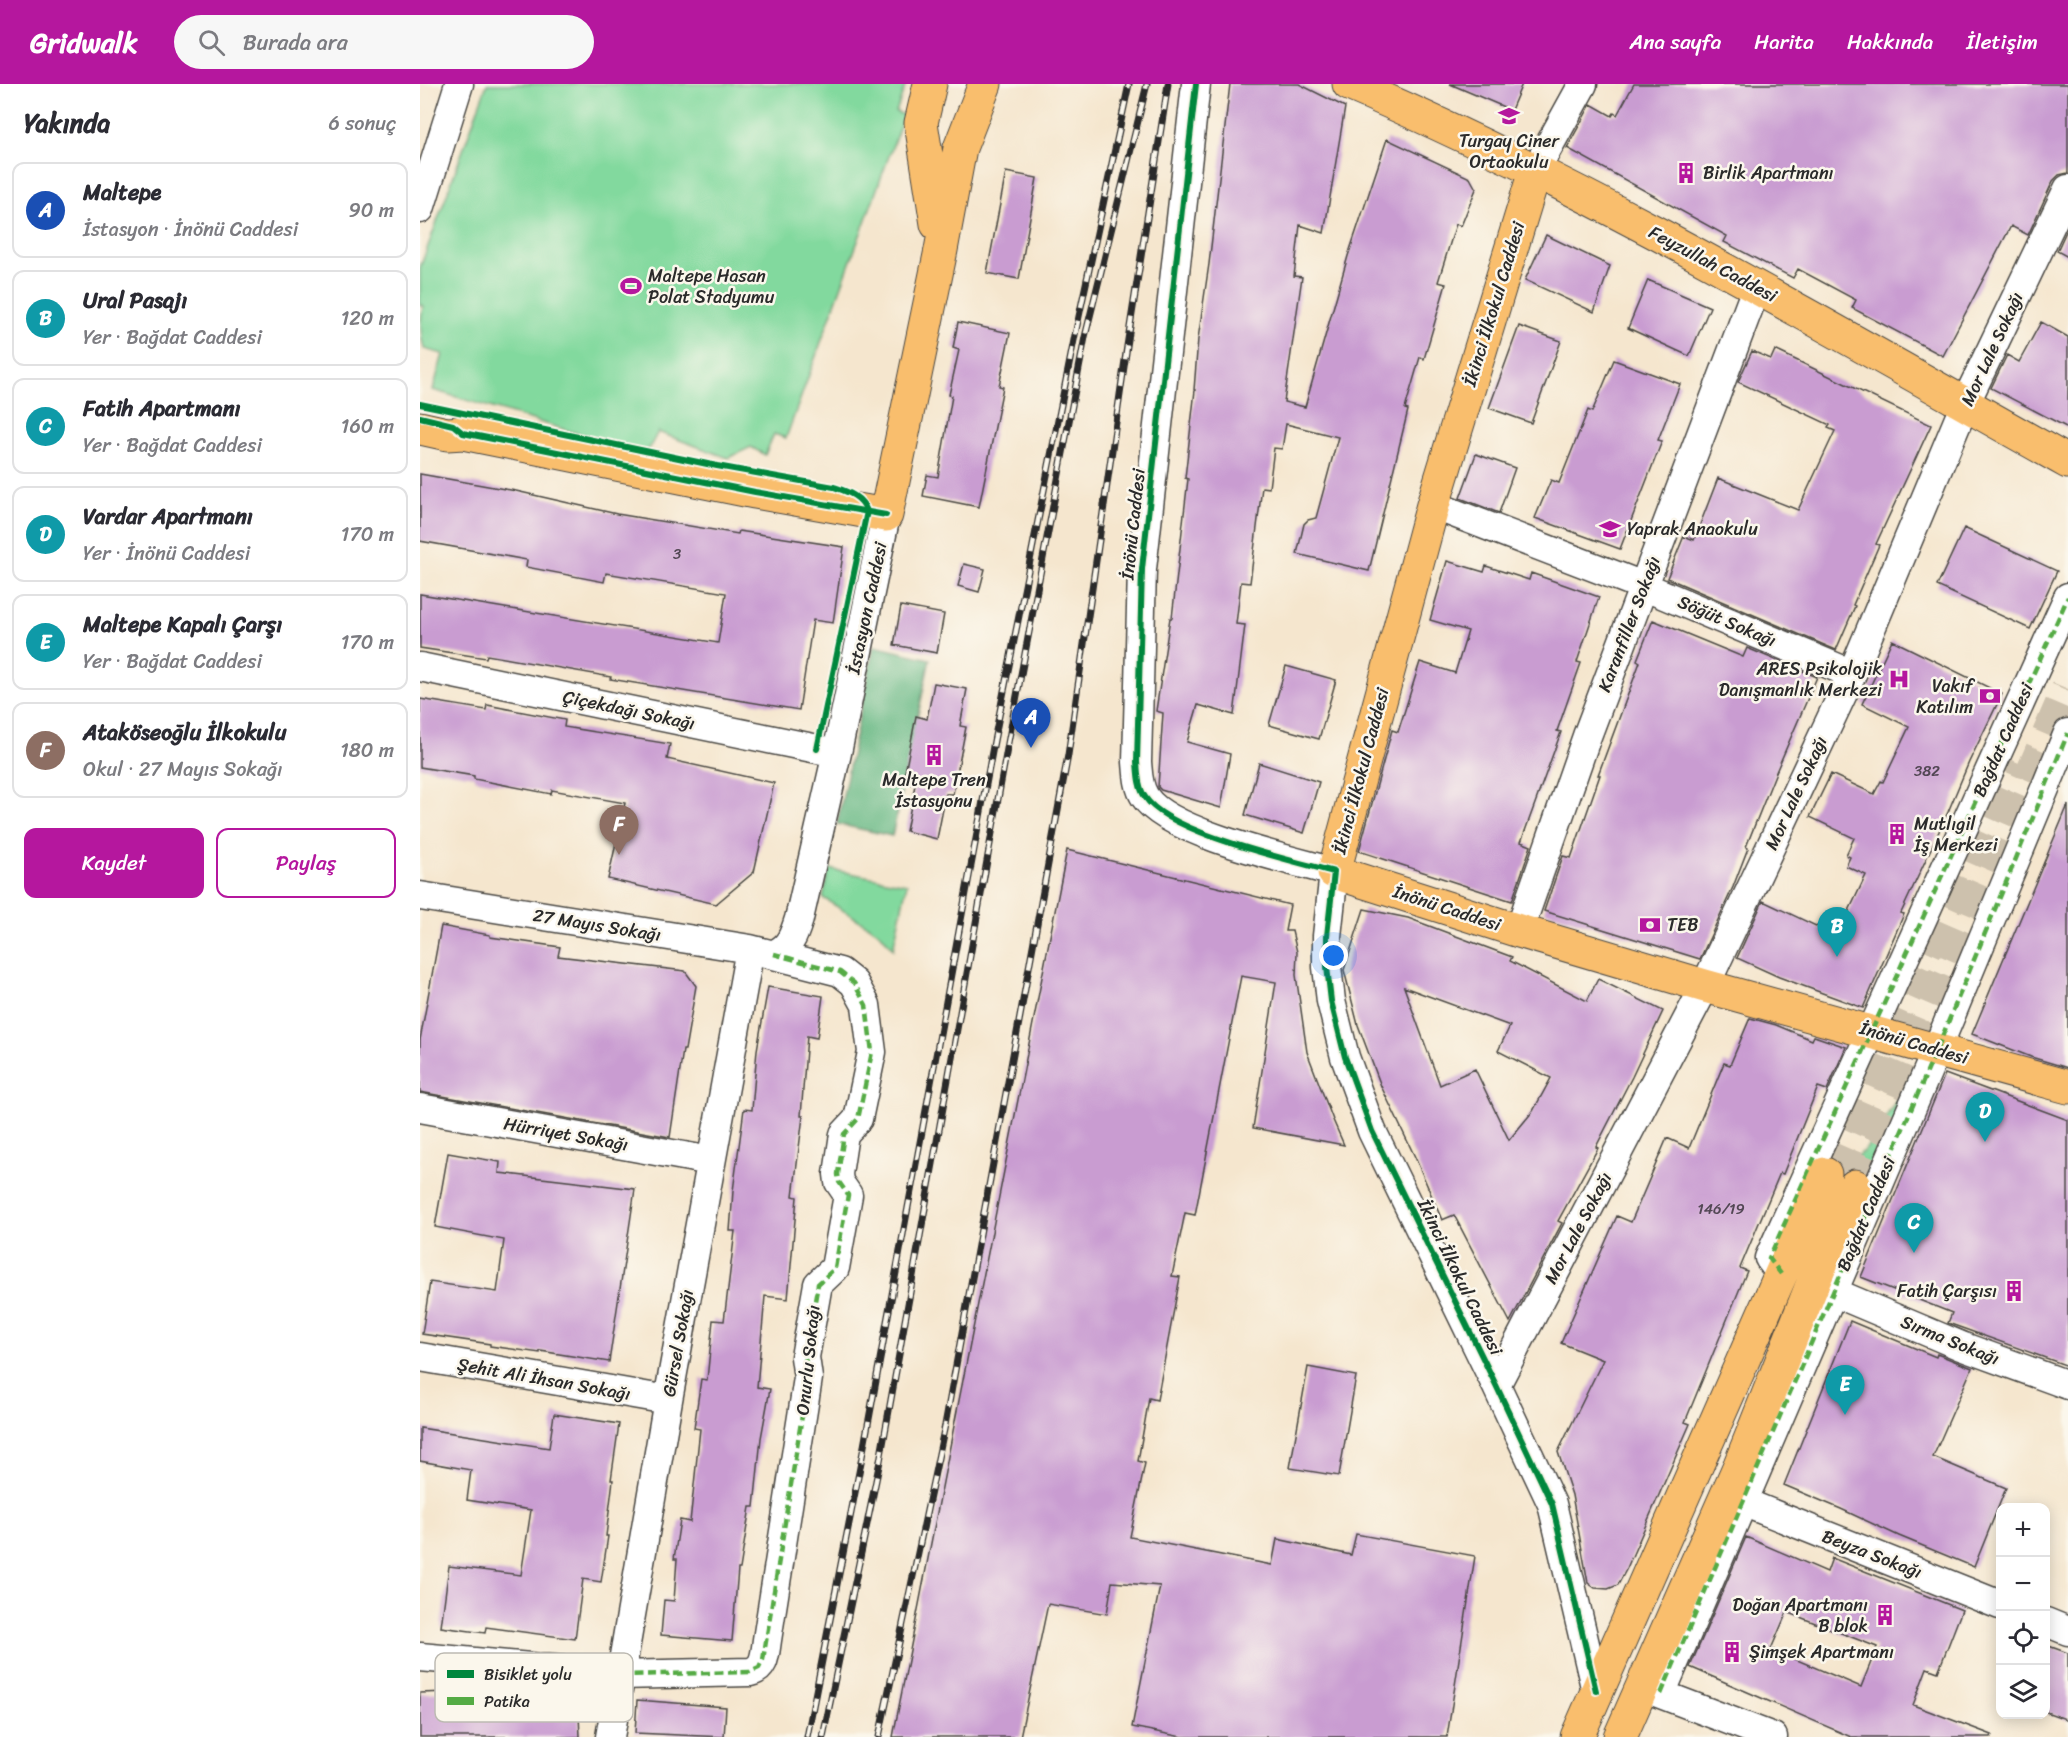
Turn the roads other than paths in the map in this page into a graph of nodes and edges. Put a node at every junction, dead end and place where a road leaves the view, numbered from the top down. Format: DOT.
graph roads {
  1 [pos="459,84"];
  2 [pos="930,84"];
  3 [pos="1196,84"];
  4 [pos="1349,84"];
  5 [pos="1378,84"];
  6 [pos="1583,84"];
  7 [pos="984,85"];
  8 [pos="1405,108"];
  9 [pos="1535,171"];
  10 [pos="2068,189"];
  11 [pos="420,209"];
  12 [pos="941,250"];
  13 [pos="1757,286"];
  14 [pos="1965,404"];
  15 [pos="420,417"];
  16 [pos="420,428"];
  17 [pos="463,433"];
  18 [pos="2068,462"];
  19 [pos="1433,505"];
  20 [pos="886,515"];
  21 [pos="1643,586"];
  22 [pos="2068,597"];
  23 [pos="420,667"];
  24 [pos="1852,674"];
  25 [pos="2068,733"];
  26 [pos="837,753"];
  27 [pos="1334,872"];
  28 [pos="420,896"];
  29 [pos="1519,931"];
  30 [pos="762,952"];
  31 [pos="1705,986"];
  32 [pos="1870,1031"];
  33 [pos="1937,1049"];
  34 [pos="2068,1087"];
  35 [pos="420,1108"];
  36 [pos="711,1161"];
  37 [pos="1825,1174"];
  38 [pos="1855,1186"];
  39 [pos="1781,1274"];
  40 [pos="1833,1292"];
  41 [pos="420,1358"];
  42 [pos="1496,1384"];
  43 [pos="2068,1384"];
  44 [pos="668,1400"];
  45 [pos="1743,1502"];
  46 [pos="1996,1603"];
  47 [pos="2050,1624"];
  48 [pos="2068,1631"];
  49 [pos="624,1653"];
  50 [pos="420,1657"];
  51 [pos="435,1658"];
  52 [pos="633,1675"];
  53 [pos="1596,1691"];
  54 [pos="1652,1691"];
  55 [pos="612,1722"];
  56 [pos="610,1737"];
  57 [pos="1577,1737"];
  58 [pos="1620,1737"];
  59 [pos="1773,1737"];
  1 -- 11 [label="street"];
  2 -- 12 [label="main road"];
  3 -- 27 [label="street, İnönü Caddesi"];
  4 -- 8 [label="main road, Feyzullah Caddesi"];
  5 -- 8 [label="main road"];
  6 -- 9 [label="street, İkinci İlkokul Caddesi"];
  7 -- 12 [label="main road"];
  8 -- 9 [label="main road, Feyzullah Caddesi"];
  9 -- 13 [label="main road, Feyzullah Caddesi"];
  9 -- 19 [label="main road, İkinci İlkokul Caddesi"];
  10 -- 14 [label="street, Mor Lale Sokağı"];
  12 -- 20 [label="main road, İstasyon Caddesi"];
  13 -- 14 [label="main road, Feyzullah Caddesi"];
  13 -- 21 [label="street, Karanfiller Sokağı"];
  14 -- 18 [label="main road, Feyzullah Caddesi"];
  14 -- 24 [label="street, Mor Lale Sokağı"];
  15 -- 17 [label="main road"];
  16 -- 17 [label="main road"];
  17 -- 20 [label="main road"];
  19 -- 21 [label="street, Söğüt Sokağı"];
  19 -- 27 [label="main road, İkinci İlkokul Caddesi"];
  20 -- 26 [label="street, İstasyon Caddesi"];
  21 -- 24 [label="street, Söğüt Sokağı"];
  21 -- 29 [label="street, Karanfiller Sokağı"];
  22 -- 32 [label="street, Bağdat Caddesi"];
  23 -- 26 [label="street, Çiçekdağı Sokağı"];
  24 -- 31 [label="street, Mor Lale Sokağı"];
  25 -- 33 [label="street, Bağdat Caddesi"];
  26 -- 30 [label="street, İstasyon Caddesi"];
  27 -- 29 [label="main road, İnönü Caddesi"];
  27 -- 42 [label="street, İkinci İlkokul Caddesi"];
  28 -- 30 [label="street, 27 Mayıs Sokağı"];
  29 -- 31 [label="main road, İnönü Caddesi"];
  30 -- 36 [label="street, Gürsel Sokağı"];
  30 -- 52 [label="street, Onurlu Sokağı"];
  31 -- 32 [label="main road, İnönü Caddesi"];
  31 -- 42 [label="street, Mor Lale Sokağı"];
  32 -- 33 [label="main road, İnönü Caddesi"];
  32 -- 39 [label="street, Bağdat Caddesi"];
  33 -- 34 [label="main road, İnönü Caddesi"];
  33 -- 40 [label="street, Bağdat Caddesi"];
  35 -- 36 [label="street, Hürriyet Sokağı"];
  36 -- 44 [label="street, Gürsel Sokağı"];
  37 -- 39 [label="main road"];
  38 -- 54 [label="main road, Bağdat Caddesi"];
  39 -- 53 [label="main road"];
  40 -- 43 [label="street, Sırma Sokağı"];
  40 -- 45 [label="street, Bağdat Caddesi"];
  41 -- 44 [label="street, Şehit Ali İhsan Sokağı"];
  42 -- 53 [label="street, İkinci İlkokul Caddesi"];
  44 -- 49 [label="street, Gürsel Sokağı"];
  45 -- 46 [label="street, Beyza Sokağı"];
  45 -- 54 [label="street, Bağdat Caddesi"];
  47 -- 48 [label="street"];
  50 -- 51 [label="street, Onurlu Sokağı"];
  53 -- 57 [label="main road"];
  54 -- 58 [label="main road, Bağdat Caddesi"];
  54 -- 59 [label="street"];
  55 -- 56 [label="street, Gürsel Sokağı"];
}
